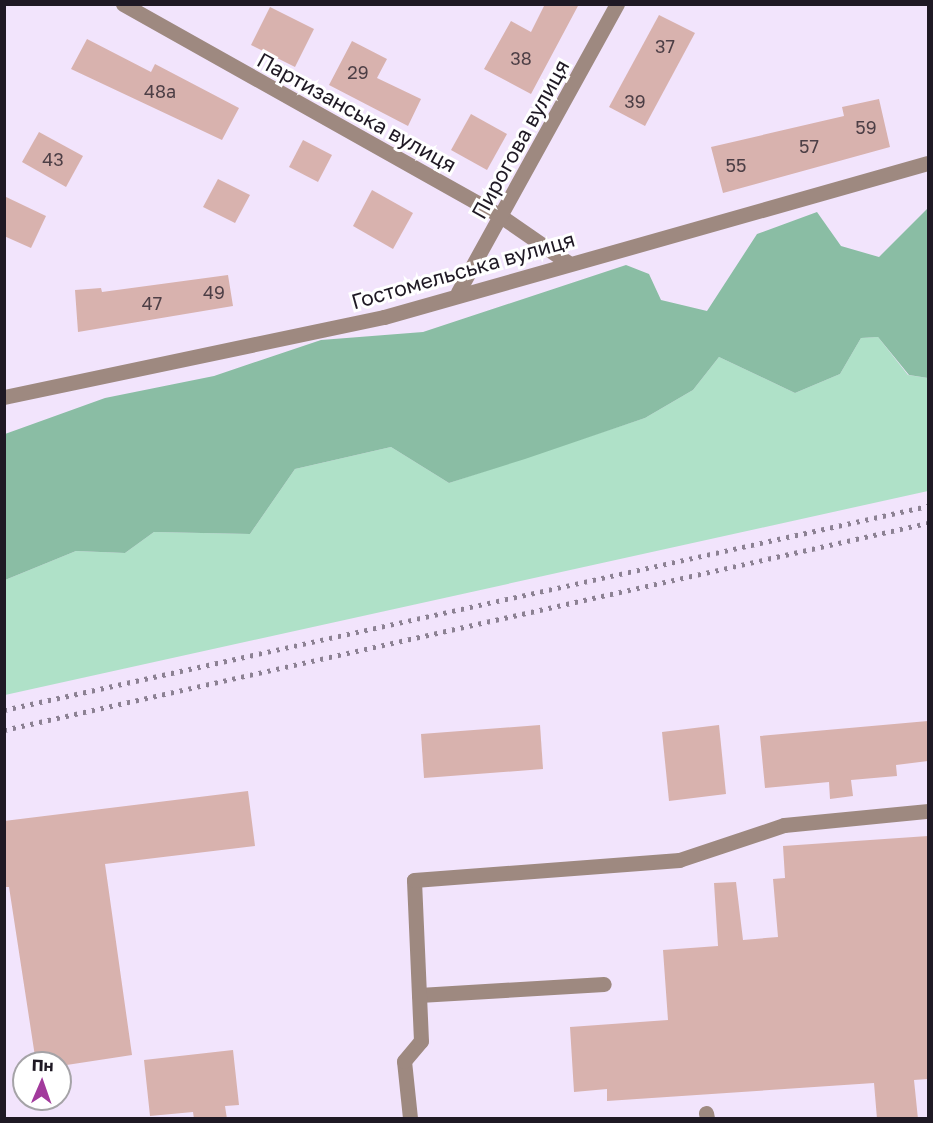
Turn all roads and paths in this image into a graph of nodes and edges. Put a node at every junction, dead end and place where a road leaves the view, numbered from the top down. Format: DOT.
graph roads {
  1 [pos="123,4"];
  2 [pos="617,4"];
  3 [pos="928,163"];
  4 [pos="502,217"];
  5 [pos="567,262"];
  6 [pos="458,292"];
  7 [pos="4,397"];
  8 [pos="928,811"];
  9 [pos="604,984"];
  10 [pos="419,995"];
  11 [pos="410,1119"];
  1 -- 4 [label="street, Партизанська вулиця"];
  2 -- 4 [label="street, Пирогова вулиця"];
  3 -- 5 [label="street, Гостомельська вулиця"];
  4 -- 5 [label="street, Партизанська вулиця"];
  4 -- 6 [label="street, Пирогова вулиця"];
  5 -- 6 [label="street, Гостомельська вулиця"];
  6 -- 7 [label="street, Гостомельська вулиця"];
  8 -- 10 [label="street"];
  9 -- 10 [label="street"];
  10 -- 11 [label="street"];
}
